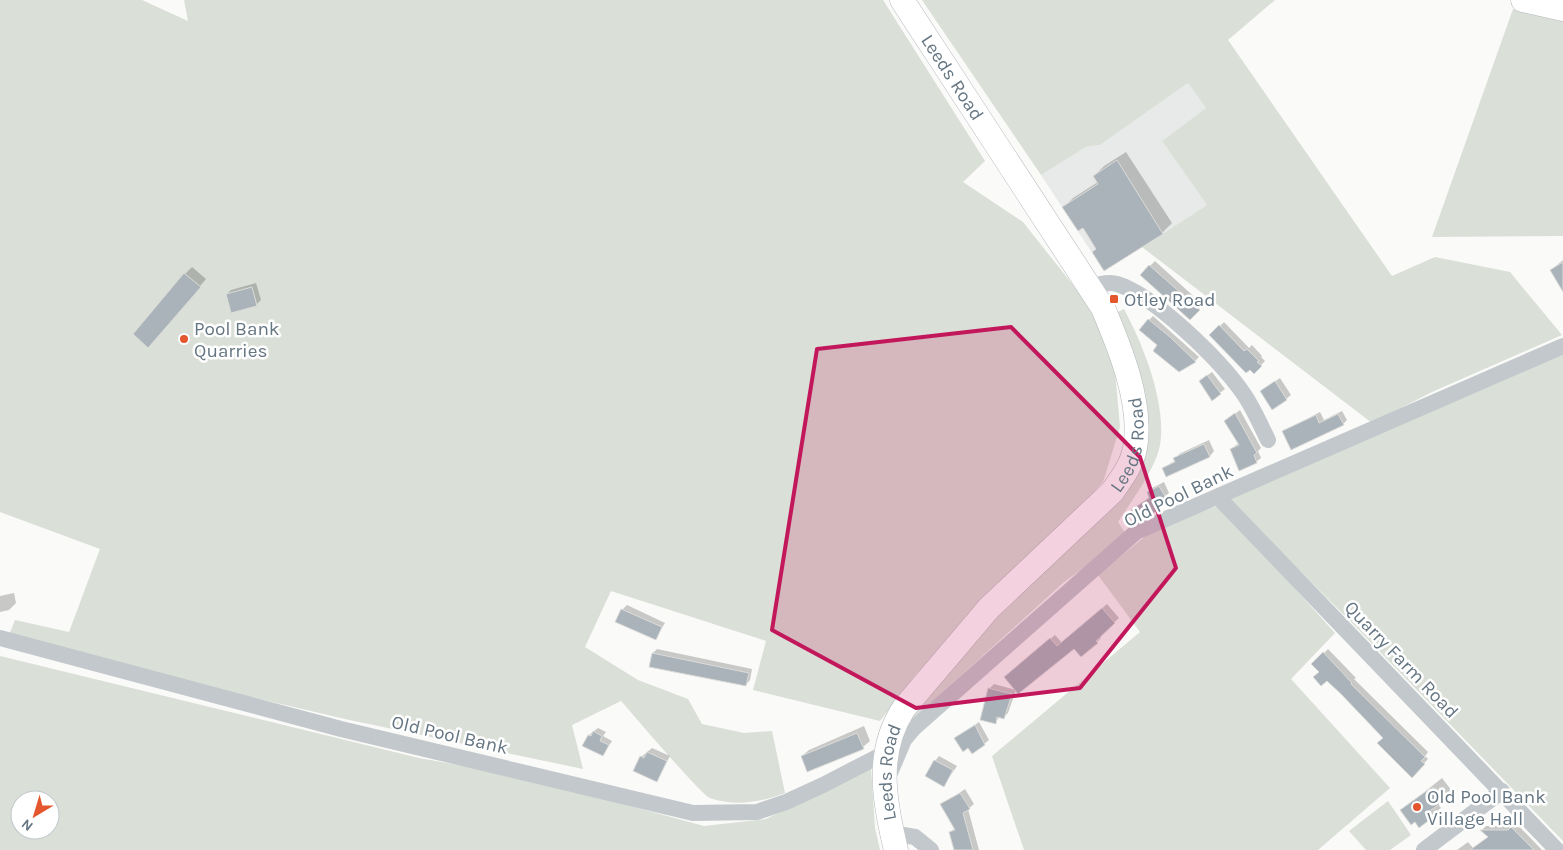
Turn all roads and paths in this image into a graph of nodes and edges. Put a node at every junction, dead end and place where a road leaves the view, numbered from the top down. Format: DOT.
graph roads {
  1 [pos="902,0"];
  2 [pos="1522,0"];
  3 [pos="1563,9"];
  4 [pos="1090,287"];
  5 [pos="1563,346"];
  6 [pos="1268,440"];
  7 [pos="1218,497"];
  8 [pos="0,638"];
  9 [pos="885,753"];
  10 [pos="885,783"];
  11 [pos="1502,791"];
  12 [pos="894,842"];
  13 [pos="931,850"];
  14 [pos="1424,850"];
  15 [pos="1557,850"];
  1 -- 4 [label="highway, Leeds Road"];
  2 -- 3 [label="highway"];
  4 -- 6 [label="street"];
  4 -- 9 [label="highway, Leeds Road"];
  5 -- 7 [label="street, Old Pool Bank"];
  7 -- 10 [label="street, Old Pool Bank"];
  7 -- 11 [label="street, Quarry Farm Road"];
  8 -- 9 [label="street, Old Pool Bank"];
  9 -- 10 [label="highway, Leeds Road"];
  10 -- 12 [label="highway, Leeds Road"];
  11 -- 14 [label="street"];
  11 -- 15 [label="street, Quarry Farm Road"];
  12 -- 13 [label="street, Leeds Road"];
}
